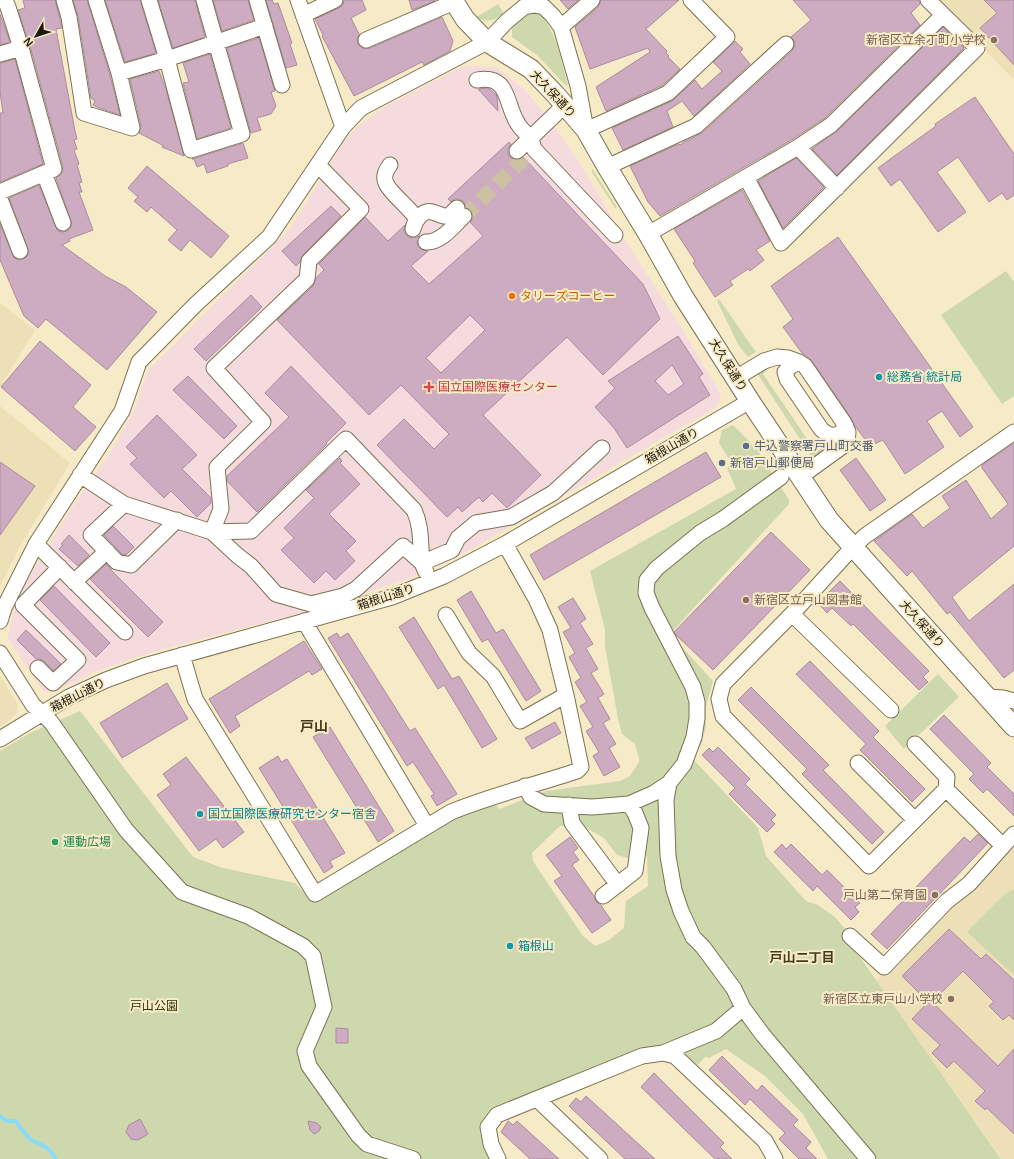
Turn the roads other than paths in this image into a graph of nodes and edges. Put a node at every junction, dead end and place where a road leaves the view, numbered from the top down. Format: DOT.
graph roads {
  1 [pos="5,0"];
  2 [pos="64,0"];
  3 [pos="96,0"];
  4 [pos="149,0"];
  5 [pos="204,0"];
  6 [pos="256,0"];
  7 [pos="298,0"];
  8 [pos="592,0"];
  9 [pos="692,0"];
  10 [pos="928,0"];
  11 [pos="341,1"];
  12 [pos="454,1"];
  13 [pos="304,14"];
  14 [pos="943,15"];
  15 [pos="264,26"];
  16 [pos="560,27"];
  17 [pos="366,40"];
  18 [pos="487,42"];
  19 [pos="216,43"];
  20 [pos="786,44"];
  21 [pos="21,48"];
  22 [pos="0,54"];
  23 [pos="167,59"];
  24 [pos="119,74"];
  25 [pos="477,80"];
  26 [pos="282,85"];
  27 [pos="569,109"];
  28 [pos="343,127"];
  29 [pos="586,130"];
  30 [pos="798,147"];
  31 [pos="526,149"];
  32 [pos="318,165"];
  33 [pos="390,165"];
  34 [pos="607,167"];
  35 [pos="44,173"];
  36 [pos="746,177"];
  37 [pos="837,188"];
  38 [pos="0,192"];
  39 [pos="0,199"];
  40 [pos="63,223"];
  41 [pos="648,234"];
  42 [pos="615,235"];
  43 [pos="426,242"];
  44 [pos="20,251"];
  45 [pos="799,362"];
  46 [pos="736,378"];
  47 [pos="750,401"];
  48 [pos="846,427"];
  49 [pos="1014,432"];
  50 [pos="602,448"];
  51 [pos="80,475"];
  52 [pos="781,477"];
  53 [pos="800,477"];
  54 [pos="124,504"];
  55 [pos="177,520"];
  56 [pos="212,532"];
  57 [pos="36,544"];
  58 [pos="505,544"];
  59 [pos="853,547"];
  60 [pos="106,551"];
  61 [pos="422,563"];
  62 [pos="60,567"];
  63 [pos="74,582"];
  64 [pos="430,582"];
  65 [pos="1,613"];
  66 [pos="792,614"];
  67 [pos="446,615"];
  68 [pos="304,622"];
  69 [pos="124,632"];
  70 [pos="0,653"];
  71 [pos="182,655"];
  72 [pos="38,668"];
  73 [pos="566,695"];
  74 [pos="988,697"];
  75 [pos="1014,701"];
  76 [pos="891,710"];
  77 [pos="42,713"];
  78 [pos="1014,727"];
  79 [pos="0,739"];
  80 [pos="915,744"];
  81 [pos="858,763"];
  82 [pos="669,783"];
  83 [pos="525,786"];
  84 [pos="946,789"];
  85 [pos="629,804"];
  86 [pos="569,806"];
  87 [pos="915,820"];
  88 [pos="427,826"];
  89 [pos="1014,834"];
  90 [pos="1003,846"];
  91 [pos="618,885"];
  92 [pos="603,896"];
  93 [pos="850,936"];
  94 [pos="743,1008"];
  95 [pos="663,1053"];
  96 [pos="537,1099"];
  97 [pos="377,1153"];
  98 [pos="413,1159"];
  99 [pos="498,1159"];
  100 [pos="600,1159"];
  101 [pos="775,1159"];
  102 [pos="868,1159"];
  1 -- 21 [label="street"];
  2 -- 24 [label="street"];
  3 -- 24 [label="street"];
  4 -- 23 [label="street"];
  5 -- 19 [label="street"];
  6 -- 15 [label="street"];
  7 -- 13 [label="street"];
  8 -- 16 [label="street"];
  9 -- 29 [label="street"];
  10 -- 14 [label="street"];
  11 -- 13 [label="street"];
  12 -- 17 [label="street"];
  12 -- 18 [label="main road, 大久保通り"];
  13 -- 28 [label="street"];
  14 -- 30 [label="street"];
  14 -- 37 [label="street"];
  15 -- 19 [label="street"];
  15 -- 26 [label="street"];
  16 -- 18 [label="street"];
  16 -- 29 [label="street"];
  18 -- 27 [label="main road, 大久保通り"];
  18 -- 28 [label="street"];
  19 -- 23 [label="street"];
  19 -- 23 [label="street"];
  20 -- 34 [label="street"];
  21 -- 22 [label="street"];
  21 -- 35 [label="street"];
  23 -- 24 [label="street"];
  25 -- 31 [label="street"];
  27 -- 29 [label="main road, 大久保通り"];
  27 -- 31 [label="street"];
  28 -- 32 [label="street"];
  29 -- 34 [label="main road, 大久保通り"];
  30 -- 36 [label="street"];
  30 -- 37 [label="street"];
  31 -- 42 [label="street"];
  32 -- 51 [label="street"];
  32 -- 56 [label="street"];
  33 -- 43 [label="street"];
  34 -- 41 [label="main road, 大久保通り"];
  35 -- 38 [label="street"];
  35 -- 40 [label="street"];
  36 -- 37 [label="street"];
  36 -- 41 [label="street"];
  39 -- 44 [label="street"];
  41 -- 46 [label="main road, 大久保通り"];
  45 -- 46 [label="street"];
  45 -- 48 [label="street"];
  45 -- 48 [label="street"];
  46 -- 47 [label="main road, 大久保通り"];
  47 -- 53 [label="main road, 大久保通り"];
  47 -- 58 [label="street, 箱根山通り"];
  48 -- 53 [label="street"];
  49 -- 59 [label="street"];
  50 -- 61 [label="street"];
  51 -- 54 [label="street"];
  51 -- 57 [label="street"];
  52 -- 82 [label="street"];
  53 -- 59 [label="main road, 大久保通り"];
  54 -- 55 [label="street"];
  54 -- 60 [label="street"];
  55 -- 56 [label="street"];
  55 -- 60 [label="street"];
  56 -- 61 [label="street"];
  56 -- 61 [label="street"];
  57 -- 62 [label="street"];
  57 -- 65 [label="street"];
  58 -- 64 [label="street, 箱根山通り"];
  58 -- 73 [label="street"];
  59 -- 66 [label="street"];
  59 -- 74 [label="main road, 大久保通り"];
  60 -- 63 [label="street"];
  61 -- 64 [label="street"];
  62 -- 63 [label="street"];
  62 -- 72 [label="street"];
  63 -- 69 [label="street"];
  64 -- 68 [label="street, 箱根山通り"];
  66 -- 76 [label="street"];
  66 -- 87 [label="street"];
  67 -- 73 [label="street"];
  68 -- 71 [label="street, 箱根山通り"];
  68 -- 88 [label="street"];
  70 -- 77 [label="street"];
  71 -- 77 [label="street, 箱根山通り"];
  71 -- 88 [label="street"];
  73 -- 83 [label="street"];
  74 -- 75 [label="street"];
  74 -- 78 [label="main road, 大久保通り"];
  77 -- 79 [label="street, 箱根山通り"];
  77 -- 97 [label="street"];
  80 -- 84 [label="street"];
  81 -- 87 [label="street"];
  82 -- 85 [label="street"];
  82 -- 94 [label="street"];
  83 -- 86 [label="street"];
  83 -- 88 [label="street"];
  84 -- 87 [label="street"];
  84 -- 90 [label="street"];
  85 -- 86 [label="street"];
  85 -- 91 [label="street"];
  86 -- 91 [label="street"];
  89 -- 90 [label="street"];
  90 -- 93 [label="street"];
  91 -- 92 [label="street"];
  94 -- 95 [label="street"];
  94 -- 102 [label="street"];
  95 -- 96 [label="street"];
  95 -- 101 [label="street"];
  96 -- 99 [label="street"];
  96 -- 100 [label="street"];
  97 -- 98 [label="street"];
}
